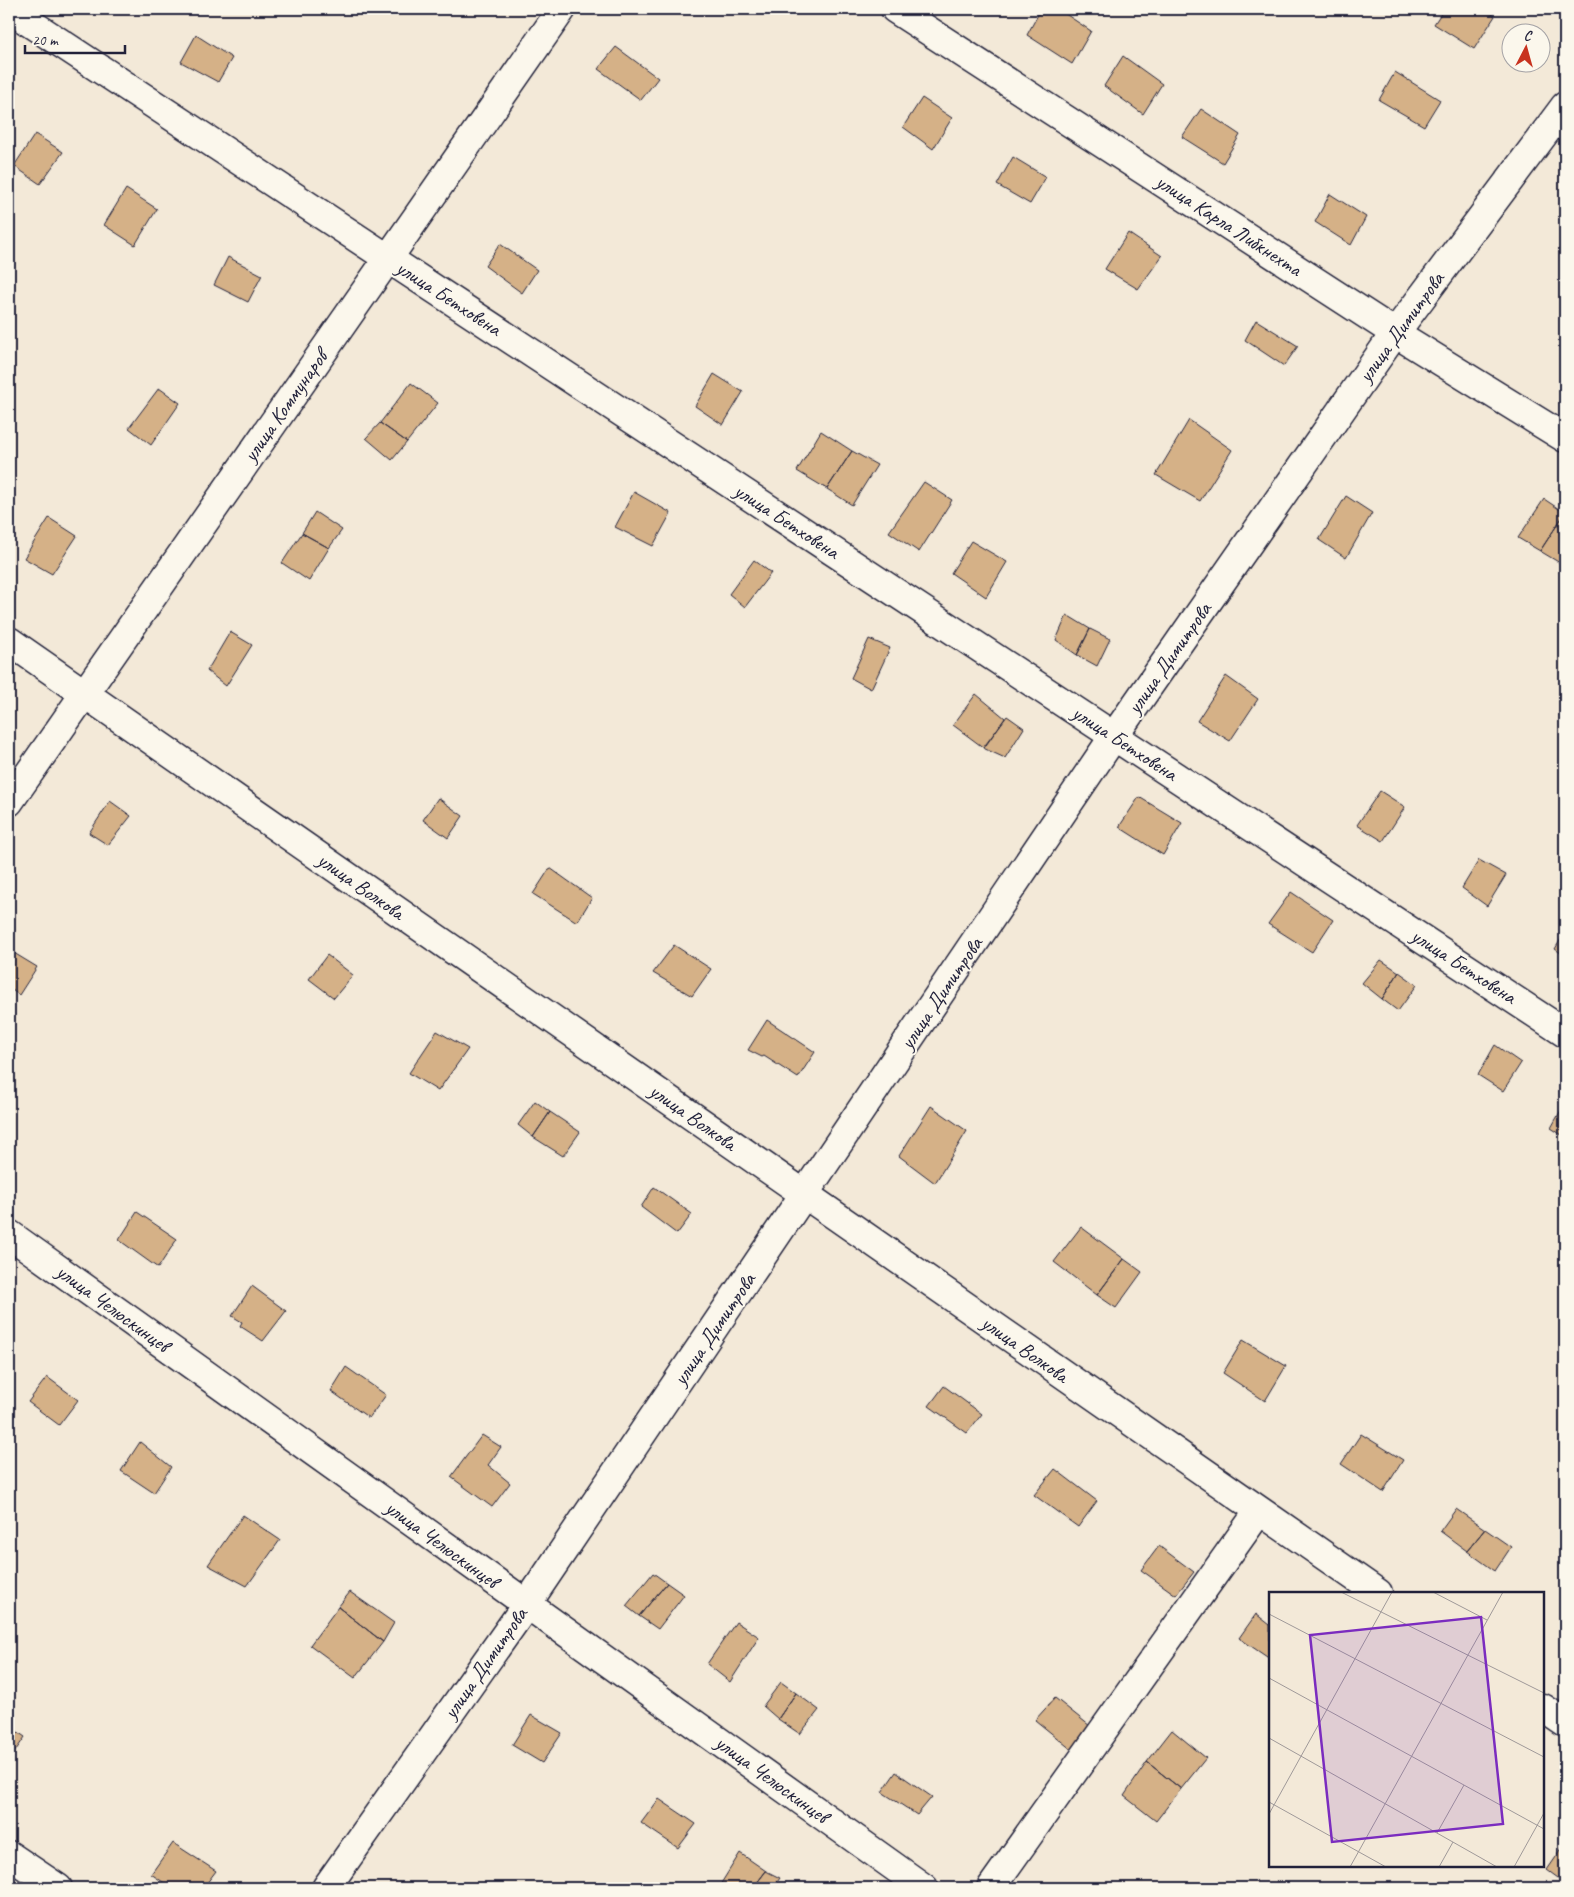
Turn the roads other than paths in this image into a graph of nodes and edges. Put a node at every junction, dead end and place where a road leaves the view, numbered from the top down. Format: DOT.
graph roads {
  1 [pos="9,9"];
  2 [pos="562,9"];
  3 [pos="895,9"];
  4 [pos="1565,106"];
  5 [pos="388,258"];
  6 [pos="1395,333"];
  7 [pos="1565,438"];
  8 [pos="9,641"];
  9 [pos="84,694"];
  10 [pos="1114,736"];
  11 [pos="9,802"];
  12 [pos="1565,1033"];
  13 [pos="804,1195"];
  14 [pos="9,1234"];
  15 [pos="1259,1511"];
  16 [pos="1377,1592"];
  17 [pos="527,1604"];
  18 [pos="1544,1709"];
  19 [pos="1565,1724"];
  20 [pos="9,1854"];
  21 [pos="58,1888"];
  22 [pos="326,1888"];
  23 [pos="924,1888"];
  24 [pos="991,1888"];
  1 -- 5 [label="street, улица Бетховена"];
  2 -- 5 [label="street, улица Коммунаров"];
  3 -- 6 [label="street, улица Карла Либкнехта"];
  4 -- 6 [label="street, улица Димитрова"];
  5 -- 9 [label="street, улица Коммунаров"];
  5 -- 10 [label="street, улица Бетховена"];
  6 -- 7 [label="street, улица Карла Либкнехта"];
  6 -- 10 [label="street, улица Димитрова"];
  8 -- 9 [label="street, улица Волкова"];
  9 -- 11 [label="street, улица Коммунаров"];
  9 -- 13 [label="street, улица Волкова"];
  10 -- 12 [label="street, улица Бетховена"];
  10 -- 13 [label="street, улица Димитрова"];
  13 -- 15 [label="street, улица Волкова"];
  13 -- 17 [label="street, улица Димитрова"];
  14 -- 17 [label="street, улица Челюскинцев"];
  15 -- 16 [label="street, улица Волкова"];
  15 -- 24 [label="street"];
  17 -- 22 [label="street, улица Димитрова"];
  17 -- 23 [label="street, улица Челюскинцев"];
  18 -- 19 [label="street"];
  20 -- 21 [label="street"];
}
